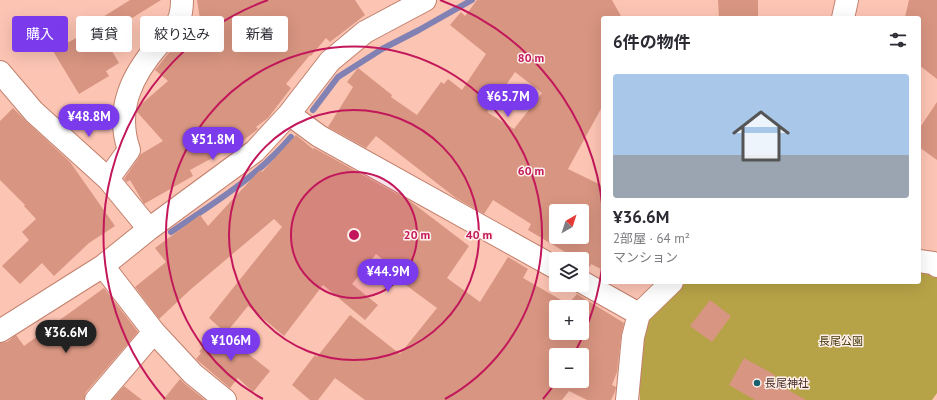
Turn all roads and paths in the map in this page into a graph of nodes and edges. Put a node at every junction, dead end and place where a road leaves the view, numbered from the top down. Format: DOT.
graph roads {
  1 [pos="182,0"];
  2 [pos="425,0"];
  3 [pos="847,0"];
  4 [pos="843,16"];
  5 [pos="0,72"];
  6 [pos="289,114"];
  7 [pos="108,179"];
  8 [pos="149,229"];
  9 [pos="921,261"];
  10 [pos="549,264"];
  11 [pos="103,266"];
  12 [pos="937,266"];
  13 [pos="670,284"];
  14 [pos="589,286"];
  15 [pos="639,314"];
  16 [pos="0,332"];
  17 [pos="154,332"];
  18 [pos="96,400"];
  19 [pos="225,400"];
  20 [pos="628,400"];
  1 -- 7 [label="street"];
  2 -- 6 [label="street"];
  3 -- 4 [label="street"];
  5 -- 7 [label="street"];
  6 -- 8 [label="street"];
  6 -- 10 [label="street"];
  7 -- 8 [label="street"];
  8 -- 11 [label="street"];
  9 -- 12 [label="street"];
  11 -- 16 [label="street"];
  11 -- 17 [label="street"];
  13 -- 15 [label="street"];
  14 -- 15 [label="street"];
  15 -- 20 [label="street"];
  17 -- 18 [label="street"];
  17 -- 19 [label="street"];
}
